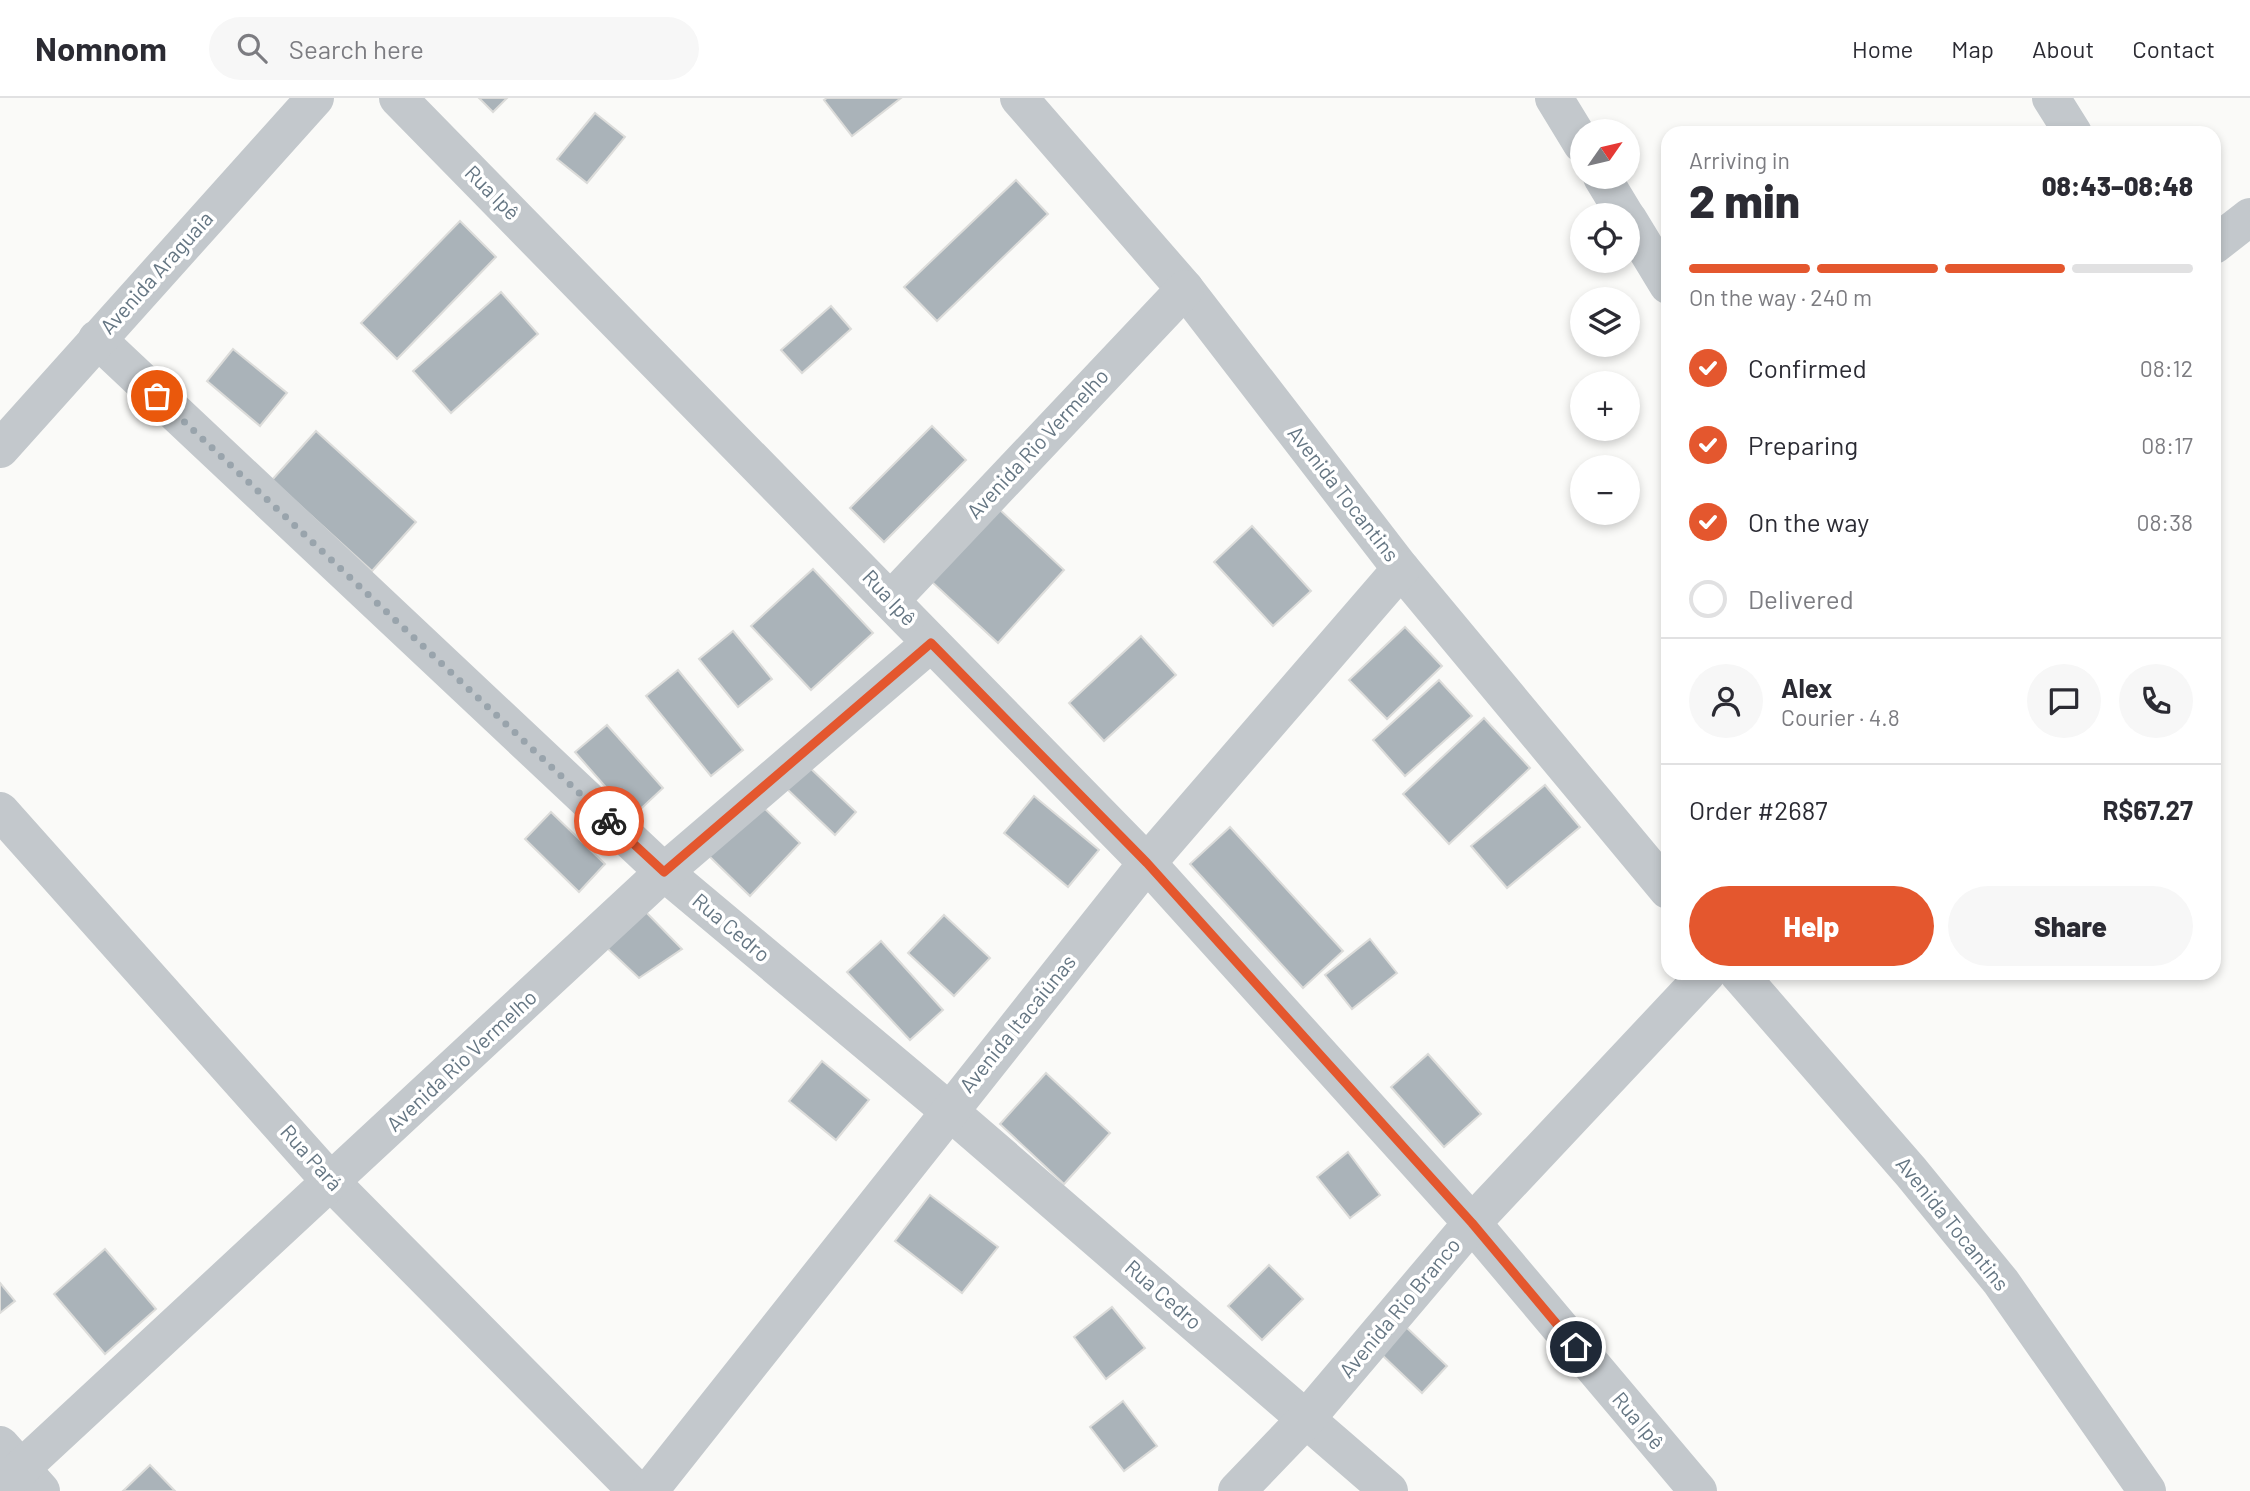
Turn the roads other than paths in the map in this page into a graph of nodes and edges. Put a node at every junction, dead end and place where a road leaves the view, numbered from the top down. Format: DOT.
graph roads {
  1 [pos="314,98"];
  2 [pos="398,98"];
  3 [pos="1019,98"];
  4 [pos="1554,98"];
  5 [pos="2051,98"];
  6 [pos="1570,124"];
  7 [pos="2069,126"];
  8 [pos="2250,217"];
  9 [pos="1640,240"];
  10 [pos="2221,240"];
  11 [pos="1661,274"];
  12 [pos="1185,289"];
  13 [pos="96,339"];
  14 [pos="0,449"];
  15 [pos="1401,569"];
  16 [pos="892,599"];
  17 [pos="931,643"];
  18 [pos="0,811"];
  19 [pos="1147,863"];
  20 [pos="664,872"];
  21 [pos="1661,882"];
  22 [pos="1700,980"];
  23 [pos="1744,980"];
  24 [pos="948,1110"];
  25 [pos="332,1182"];
  26 [pos="1472,1223"];
  27 [pos="1306,1419"];
  28 [pos="15,1473"];
  29 [pos="637,1491"];
  30 [pos="649,1491"];
  31 [pos="1237,1491"];
  32 [pos="1389,1491"];
  33 [pos="1698,1491"];
  34 [pos="2147,1491"];
  1 -- 13 [label="street, Avenida Araguaia"];
  2 -- 16 [label="street, Rua Ipê"];
  3 -- 12 [label="street, Avenida Tocantins"];
  4 -- 6 [label="street"];
  5 -- 7 [label="street"];
  8 -- 10 [label="street"];
  9 -- 11 [label="street"];
  12 -- 15 [label="street, Avenida Tocantins"];
  12 -- 16 [label="street, Avenida Rio Vermelho"];
  13 -- 14 [label="street, Avenida Araguaia"];
  13 -- 20 [label="street, Rua Cedro"];
  15 -- 19 [label="street, Avenida Itacaiúnas"];
  15 -- 21 [label="street, Avenida Tocantins"];
  16 -- 17 [label="street, Rua Ipê"];
  17 -- 19 [label="street, Rua Ipê"];
  17 -- 20 [label="street, Avenida Rio Vermelho"];
  18 -- 25 [label="street, Rua Pará"];
  19 -- 24 [label="street, Avenida Itacaiúnas"];
  19 -- 26 [label="street, Rua Ipê"];
  20 -- 24 [label="street, Rua Cedro"];
  20 -- 25 [label="street, Avenida Rio Vermelho"];
  22 -- 26 [label="street, Avenida Rio Branco"];
  23 -- 34 [label="street, Avenida Tocantins"];
  24 -- 27 [label="street, Rua Cedro"];
  24 -- 30 [label="street, Avenida Itacaiúnas"];
  25 -- 28 [label="street, Avenida Rio Vermelho"];
  25 -- 29 [label="street, Rua Pará"];
  26 -- 27 [label="street, Avenida Rio Branco"];
  26 -- 33 [label="street, Rua Ipê"];
  27 -- 31 [label="street, Avenida Rio Branco"];
  27 -- 32 [label="street, Rua Cedro"];
}
